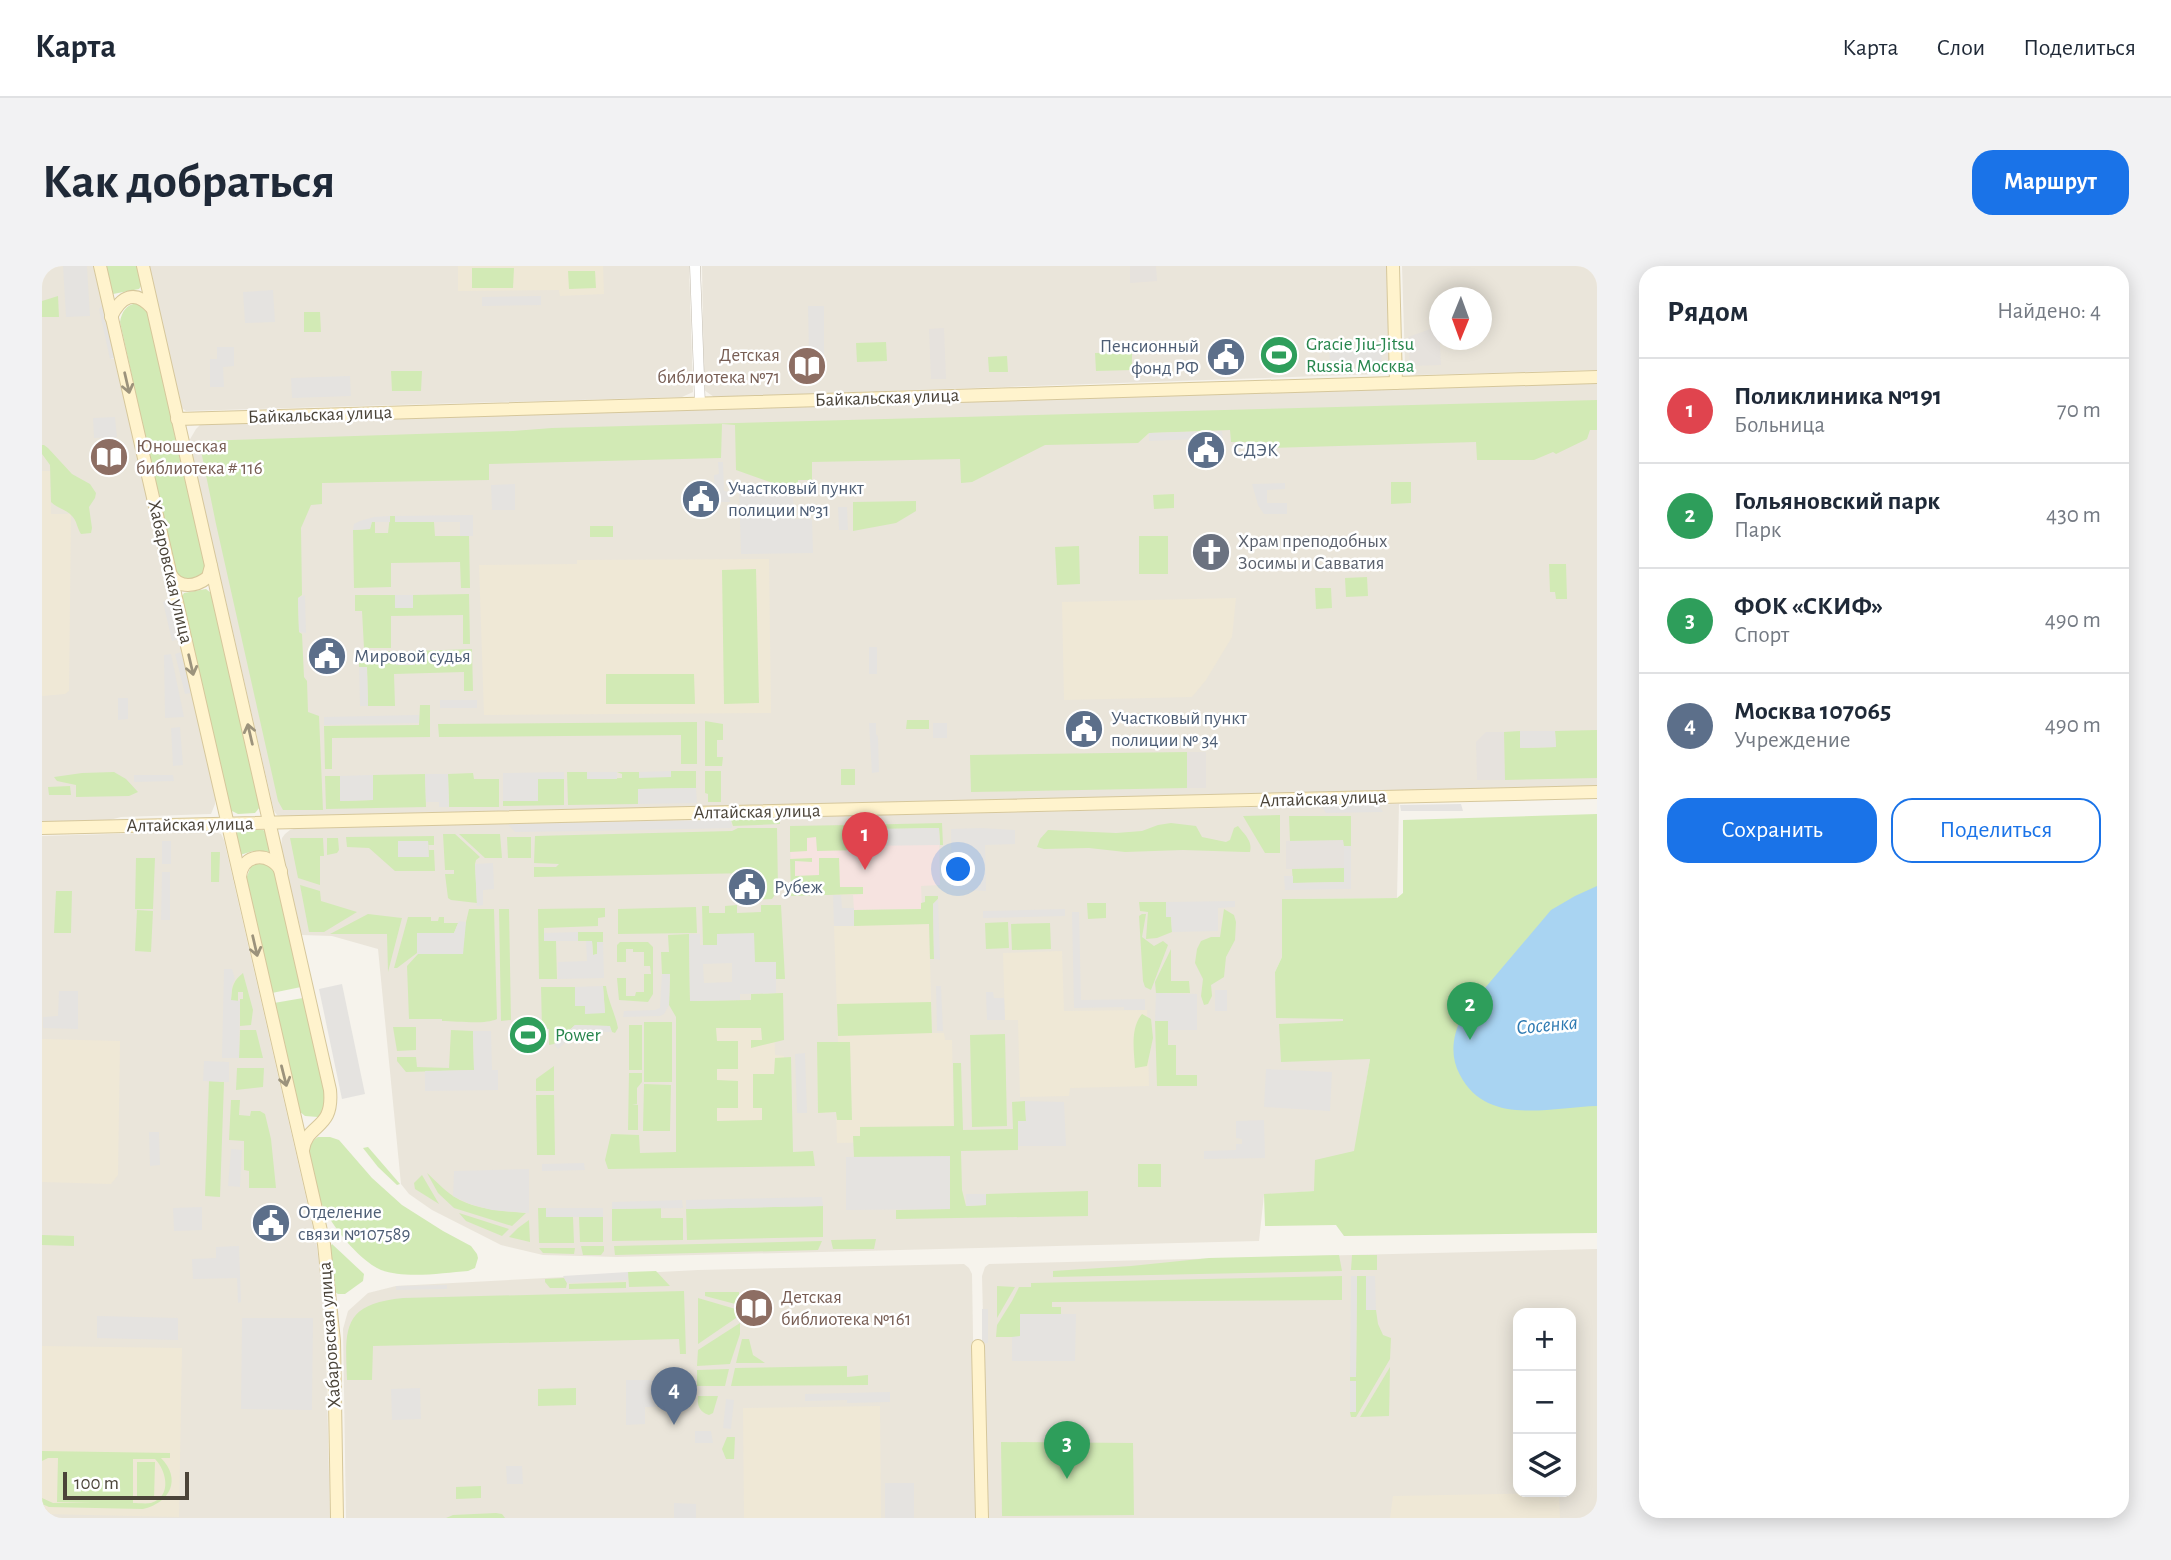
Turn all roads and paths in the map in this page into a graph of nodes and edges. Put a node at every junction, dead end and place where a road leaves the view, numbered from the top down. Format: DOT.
graph roads {
  1 [pos="100,266"];
  2 [pos="143,266"];
  3 [pos="695,266"];
  4 [pos="1393,266"];
  5 [pos="152,308"];
  6 [pos="111,317"];
  7 [pos="1597,377"];
  8 [pos="1396,383"];
  9 [pos="700,404"];
  10 [pos="177,419"];
  11 [pos="211,565"];
  12 [pos="170,575"];
  13 [pos="1597,792"];
  14 [pos="227,823"];
  15 [pos="270,823"];
  16 [pos="42,828"];
  17 [pos="281,871"];
  18 [pos="239,879"];
  19 [pos="293,1110"];
  20 [pos="321,1123"];
  21 [pos="303,1154"];
  22 [pos="978,1346"];
  23 [pos="337,1518"];
  24 [pos="982,1518"];
  1 -- 6 [label="street, Хабаровская улица"];
  2 -- 5 [label="street"];
  3 -- 9 [label="street"];
  4 -- 8 [label="street"];
  5 -- 6 [label="street"];
  5 -- 10 [label="street"];
  6 -- 12 [label="street, Хабаровская улица, one-way"];
  7 -- 8 [label="street, Байкальская улица"];
  8 -- 9 [label="street, Байкальская улица"];
  9 -- 10 [label="street, Байкальская улица"];
  10 -- 11 [label="street"];
  11 -- 12 [label="street"];
  15 -- 11 [label="street, one-way"];
  12 -- 14 [label="street, Хабаровская улица, one-way"];
  13 -- 15 [label="street, Алтайская улица"];
  14 -- 15 [label="street, Алтайская улица"];
  14 -- 16 [label="street, Алтайская улица"];
  14 -- 18 [label="street, Хабаровская улица"];
  15 -- 17 [label="street"];
  17 -- 18 [label="street"];
  17 -- 20 [label="street"];
  18 -- 19 [label="street, Хабаровская улица, one-way"];
  19 -- 20 [label="street"];
  19 -- 21 [label="street, Хабаровская улица"];
  20 -- 21 [label="street"];
  21 -- 23 [label="street, Хабаровская улица"];
  22 -- 24 [label="street"];
}
